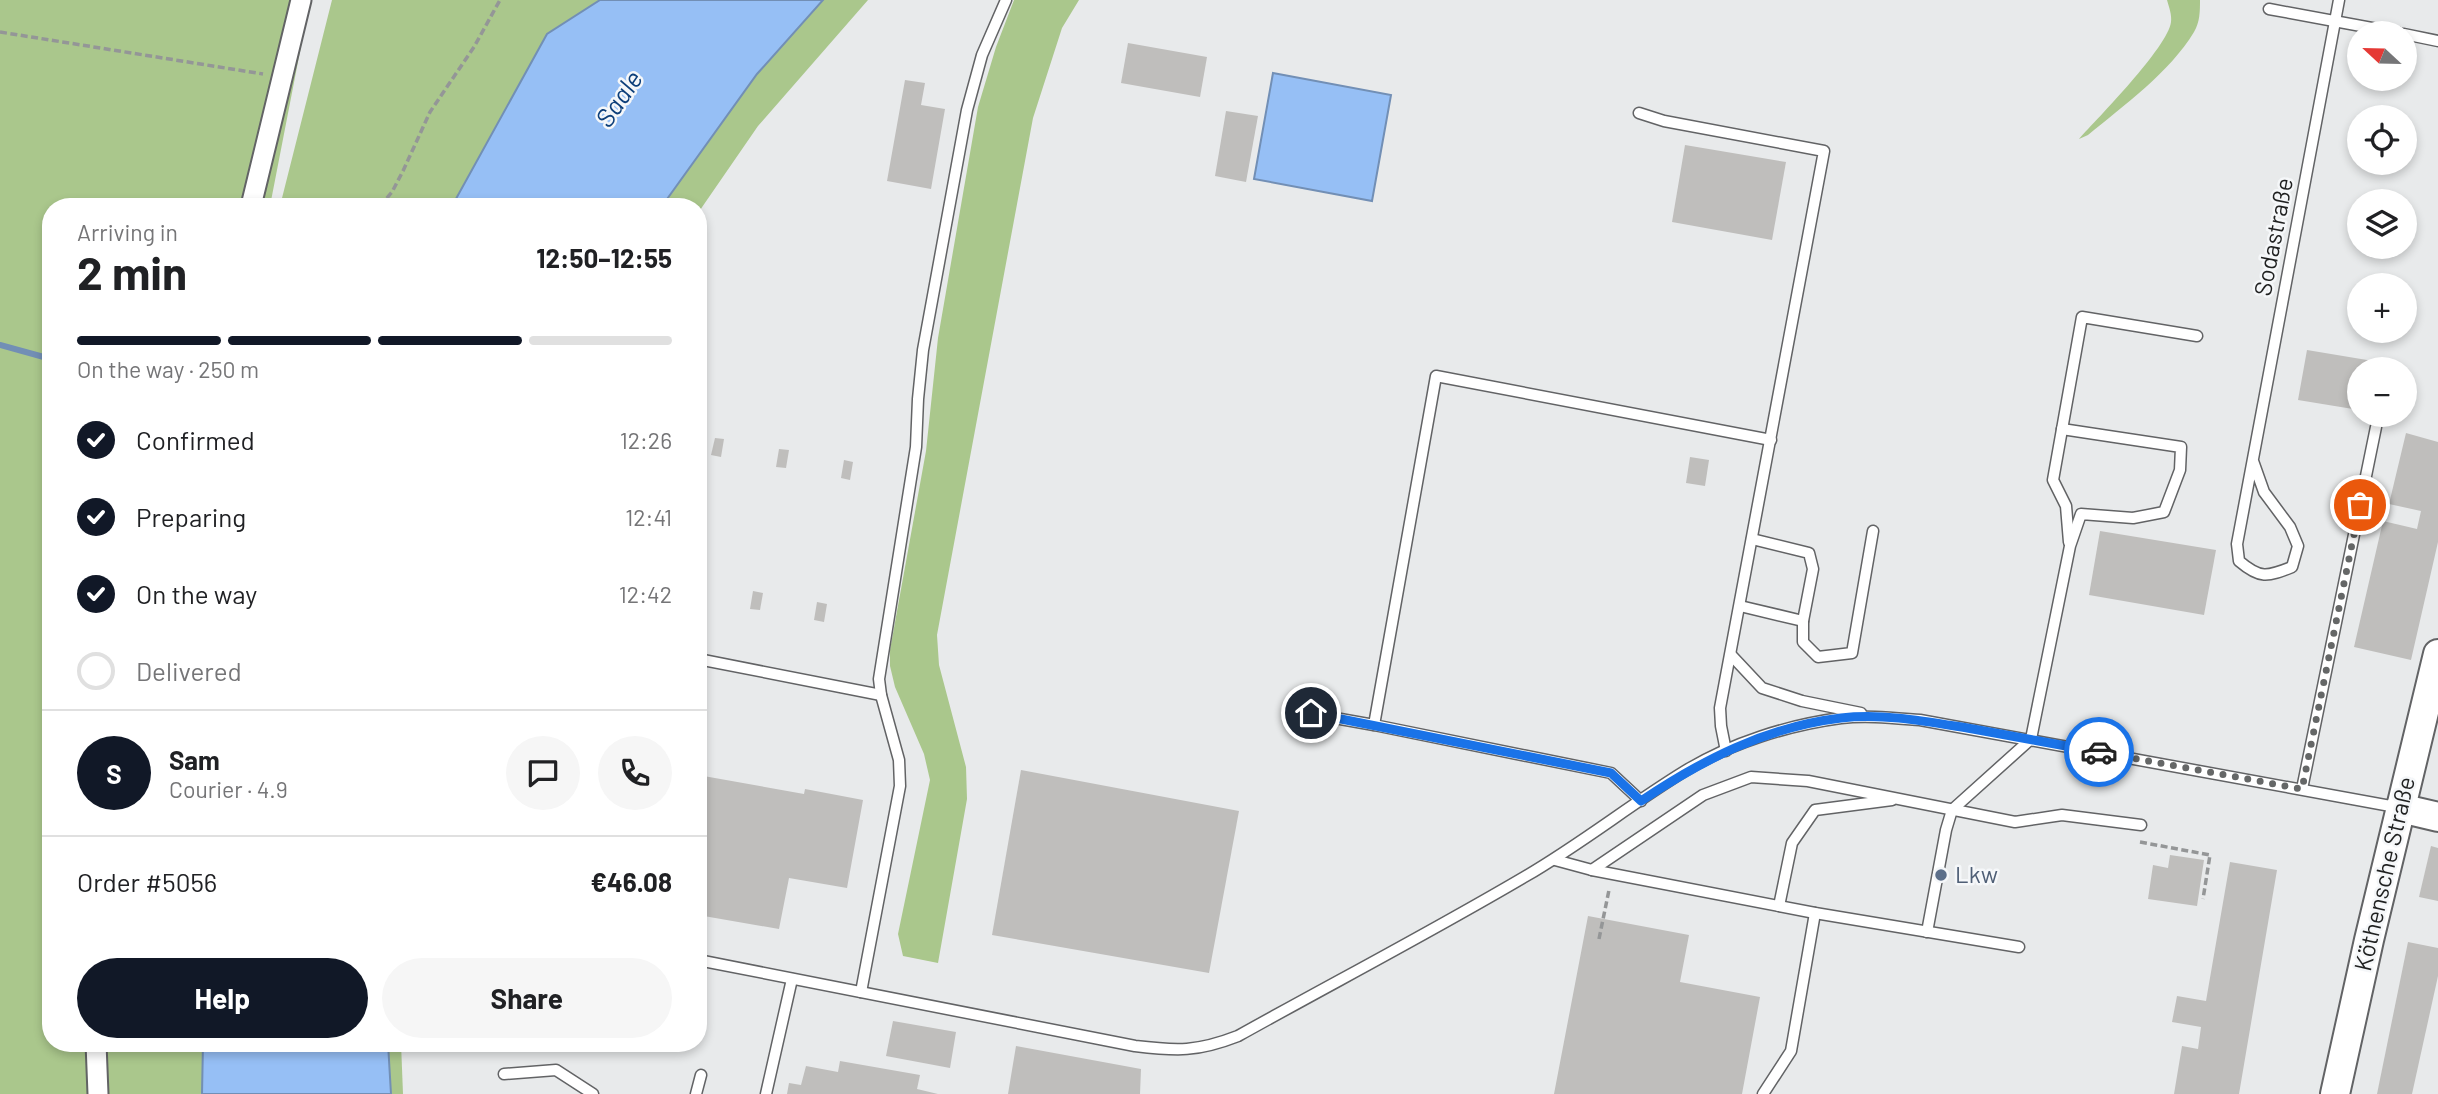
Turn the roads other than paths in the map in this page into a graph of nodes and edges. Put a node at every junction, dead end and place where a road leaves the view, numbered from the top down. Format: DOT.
graph roads {
  1 [pos="301,0"];
  2 [pos="1006,0"];
  3 [pos="2339,0"];
  4 [pos="2269,9"];
  5 [pos="2336,21"];
  6 [pos="2347,23"];
  7 [pos="2417,37"];
  8 [pos="2438,41"];
  9 [pos="1639,113"];
  10 [pos="253,198"];
  11 [pos="2197,337"];
  12 [pos="2376,427"];
  13 [pos="2062,429"];
  14 [pos="1771,440"];
  15 [pos="2253,461"];
  16 [pos="1873,531"];
  17 [pos="1752,539"];
  18 [pos="2070,546"];
  19 [pos="1740,606"];
  20 [pos="1804,621"];
  21 [pos="2438,654"];
  22 [pos="1731,655"];
  23 [pos="707,661"];
  24 [pos="881,695"];
  25 [pos="1290,709"];
  26 [pos="1879,717"];
  27 [pos="1374,725"];
  28 [pos="2031,740"];
  29 [pos="1726,751"];
  30 [pos="2302,789"];
  31 [pos="1902,799"];
  32 [pos="1641,801"];
  33 [pos="2400,808"];
  34 [pos="1952,810"];
  35 [pos="2438,817"];
  36 [pos="2141,825"];
  37 [pos="1555,860"];
  38 [pos="1592,870"];
  39 [pos="1779,906"];
  40 [pos="1815,913"];
  41 [pos="1927,933"];
  42 [pos="2020,947"];
  43 [pos="707,962"];
  44 [pos="792,979"];
  45 [pos="861,992"];
  46 [pos="96,1052"];
  47 [pos="505,1074"];
  48 [pos="701,1075"];
  49 [pos="98,1094"];
  50 [pos="593,1094"];
  51 [pos="696,1094"];
  52 [pos="765,1094"];
  53 [pos="1763,1094"];
  54 [pos="2335,1094"];
  1 -- 10 [label="street"];
  2 -- 24 [label="lane"];
  3 -- 5 [label="lane, Sodastraße"];
  4 -- 5 [label="lane"];
  5 -- 6 [label="lane"];
  5 -- 15 [label="lane, Sodastraße"];
  7 -- 8 [label="lane"];
  9 -- 14 [label="lane"];
  11 -- 13 [label="lane"];
  12 -- 30 [label="lane"];
  13 -- 18 [label="lane"];
  13 -- 18 [label="lane"];
  14 -- 17 [label="lane"];
  14 -- 27 [label="lane"];
  15 -- 15 [label="lane, Sodastraße"];
  16 -- 20 [label="lane"];
  17 -- 19 [label="lane"];
  17 -- 20 [label="lane"];
  18 -- 28 [label="lane"];
  19 -- 20 [label="lane"];
  19 -- 22 [label="lane"];
  21 -- 33 [label="main road, Köthensche Straße"];
  22 -- 26 [label="lane"];
  22 -- 29 [label="lane"];
  23 -- 24 [label="lane"];
  24 -- 45 [label="lane"];
  25 -- 27 [label="lane"];
  26 -- 28 [label="lane"];
  26 -- 29 [label="lane"];
  27 -- 32 [label="lane"];
  28 -- 30 [label="lane"];
  28 -- 34 [label="lane"];
  29 -- 32 [label="lane"];
  30 -- 33 [label="lane"];
  31 -- 34 [label="lane"];
  31 -- 38 [label="lane"];
  31 -- 39 [label="lane"];
  32 -- 37 [label="lane"];
  33 -- 35 [label="main road"];
  33 -- 54 [label="main road, Köthensche Straße"];
  34 -- 36 [label="lane"];
  34 -- 41 [label="lane"];
  37 -- 38 [label="lane"];
  37 -- 45 [label="lane"];
  38 -- 39 [label="lane"];
  39 -- 40 [label="lane"];
  40 -- 41 [label="lane"];
  40 -- 53 [label="lane"];
  41 -- 42 [label="lane"];
  43 -- 44 [label="lane"];
  44 -- 45 [label="lane"];
  44 -- 52 [label="lane"];
  46 -- 49 [label="street"];
  47 -- 50 [label="lane"];
  48 -- 51 [label="lane"];
}
